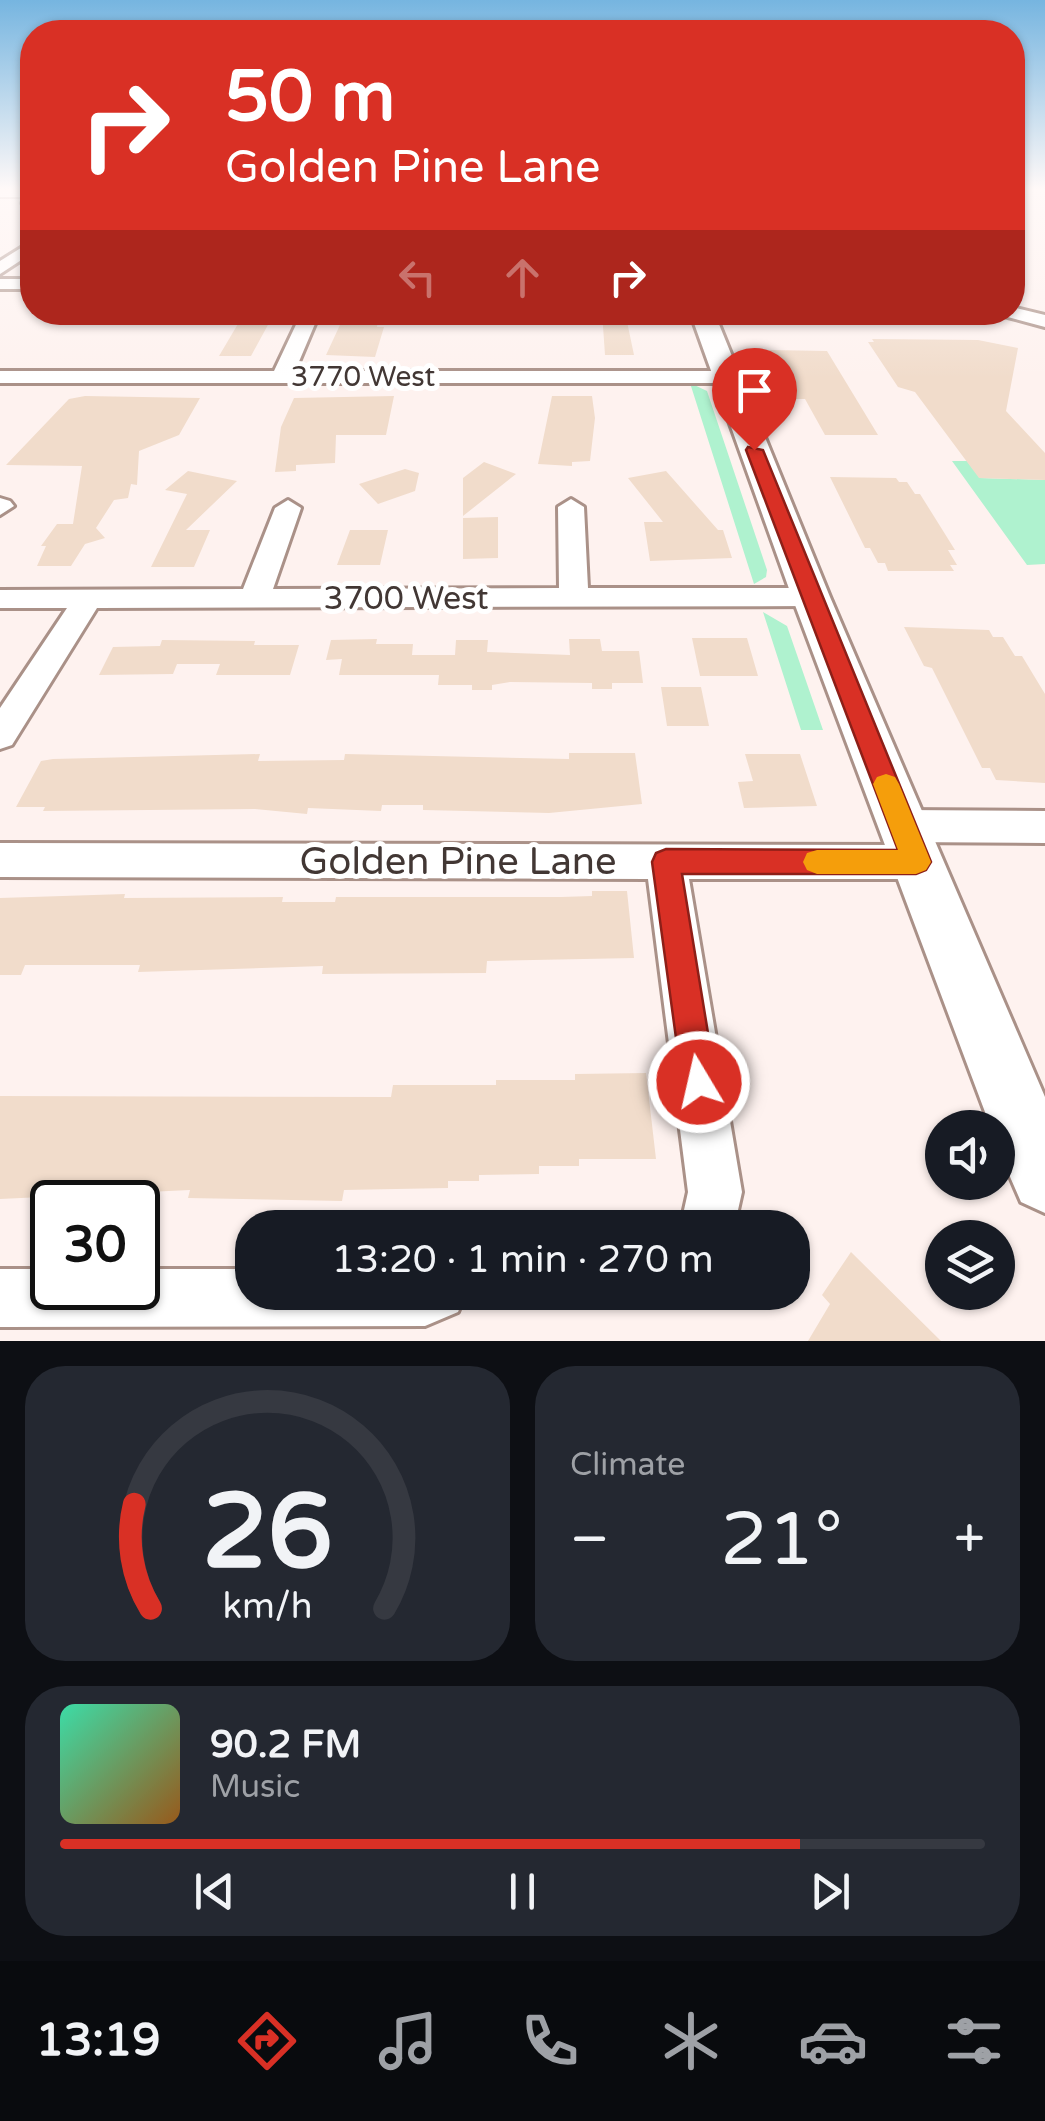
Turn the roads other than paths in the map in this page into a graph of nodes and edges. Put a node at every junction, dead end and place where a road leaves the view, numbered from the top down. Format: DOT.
graph roads {
  1 [pos="305,325"];
  2 [pos="707,325"];
  3 [pos="282,376"];
  4 [pos="0,377"];
  5 [pos="726,377"];
  6 [pos="288,508"];
  7 [pos="571,508"];
  8 [pos="811,596"];
  9 [pos="255,598"];
  10 [pos="574,598"];
  11 [pos="0,599"];
  12 [pos="88,599"];
  13 [pos="0,736"];
  14 [pos="1045,827"];
  15 [pos="910,844"];
  16 [pos="0,860"];
  17 [pos="666,862"];
  18 [pos="1045,1178"];
  19 [pos="711,1210"];
  20 [pos="235,1297"];
  21 [pos="0,1298"];
  1 -- 3 [label="street"];
  2 -- 5 [label="main road"];
  3 -- 4 [label="street, 3770 West"];
  3 -- 5 [label="street, 3770 West"];
  5 -- 8 [label="main road"];
  6 -- 9 [label="street"];
  7 -- 10 [label="street"];
  8 -- 10 [label="street, 3700 West"];
  8 -- 15 [label="main road"];
  9 -- 10 [label="street, 3700 West"];
  9 -- 12 [label="street, 3700 West"];
  11 -- 12 [label="street, 3700 West"];
  12 -- 13 [label="street"];
  14 -- 15 [label="street, Golden Pine Lane"];
  15 -- 17 [label="street, Golden Pine Lane"];
  15 -- 18 [label="main road"];
  16 -- 17 [label="street, Golden Pine Lane"];
  17 -- 19 [label="street"];
  20 -- 21 [label="street"];
}
